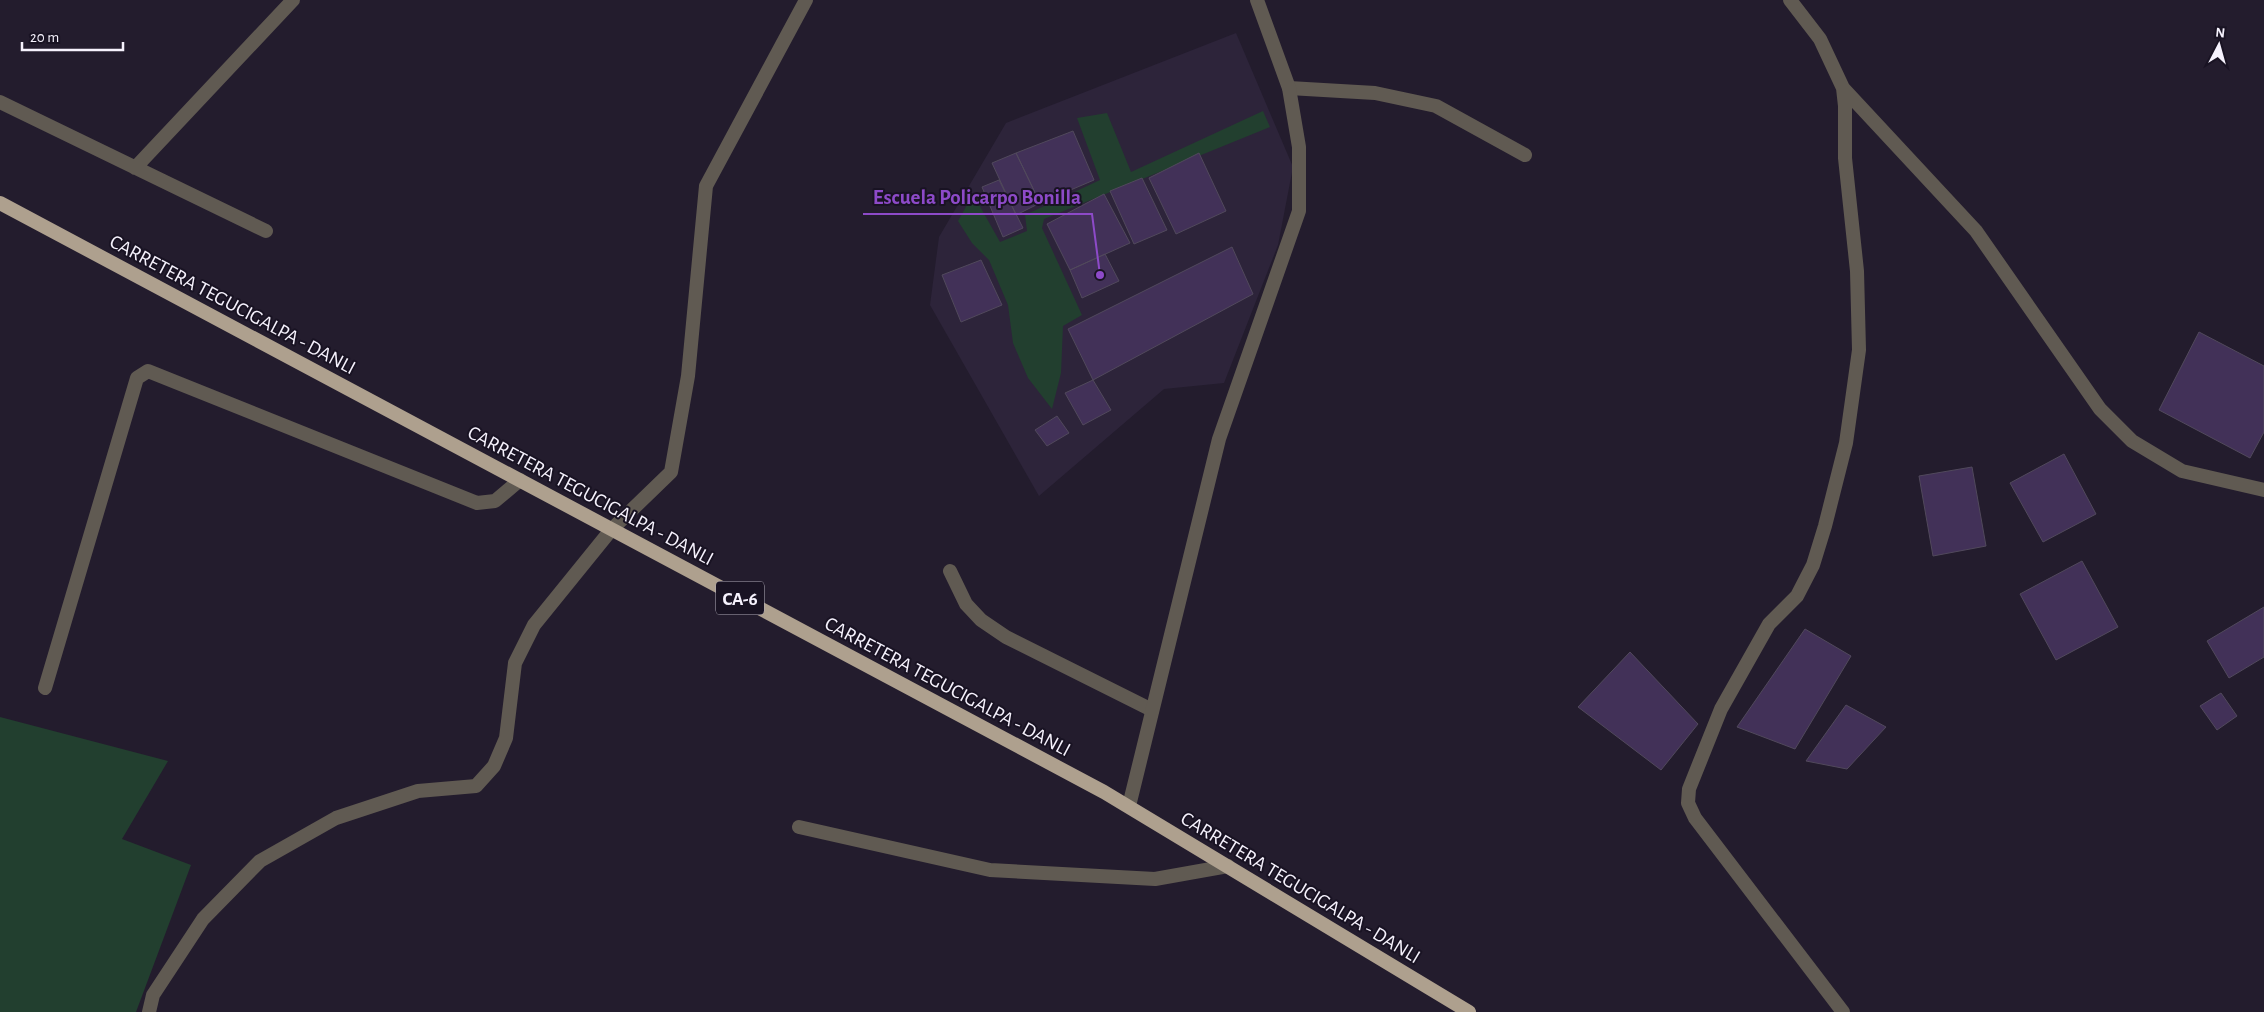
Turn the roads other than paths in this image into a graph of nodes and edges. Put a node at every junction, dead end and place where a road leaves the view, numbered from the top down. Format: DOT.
graph roads {
  1 [pos="293,0"];
  2 [pos="806,0"];
  3 [pos="1257,0"];
  4 [pos="1790,0"];
  5 [pos="1289,88"];
  6 [pos="1843,88"];
  7 [pos="0,102"];
  8 [pos="1525,155"];
  9 [pos="135,168"];
  10 [pos="0,203"];
  11 [pos="266,231"];
  12 [pos="520,480"];
  13 [pos="2264,490"];
  14 [pos="611,530"];
  15 [pos="950,571"];
  16 [pos="45,688"];
  17 [pos="1152,710"];
  18 [pos="1129,806"];
  19 [pos="799,826"];
  20 [pos="1228,866"];
  21 [pos="150,1012"];
  22 [pos="1469,1012"];
  23 [pos="1843,1012"];
  1 -- 9 [label="street"];
  2 -- 14 [label="street"];
  3 -- 5 [label="street"];
  4 -- 6 [label="street"];
  5 -- 8 [label="street"];
  5 -- 17 [label="street"];
  6 -- 13 [label="street"];
  6 -- 23 [label="street"];
  7 -- 9 [label="street"];
  9 -- 11 [label="street"];
  10 -- 12 [label="highway, CARRETERA TEGUCIGALPA - DANLI / CA-6"];
  12 -- 14 [label="highway, CARRETERA TEGUCIGALPA - DANLI / CA-6"];
  12 -- 16 [label="street"];
  14 -- 18 [label="highway, CARRETERA TEGUCIGALPA - DANLI / CA-6"];
  14 -- 21 [label="street"];
  15 -- 17 [label="street"];
  17 -- 18 [label="street"];
  18 -- 20 [label="highway, CARRETERA TEGUCIGALPA - DANLI / CA-6"];
  19 -- 20 [label="street"];
  20 -- 22 [label="highway, CARRETERA TEGUCIGALPA - DANLI / CA-6"];
}
